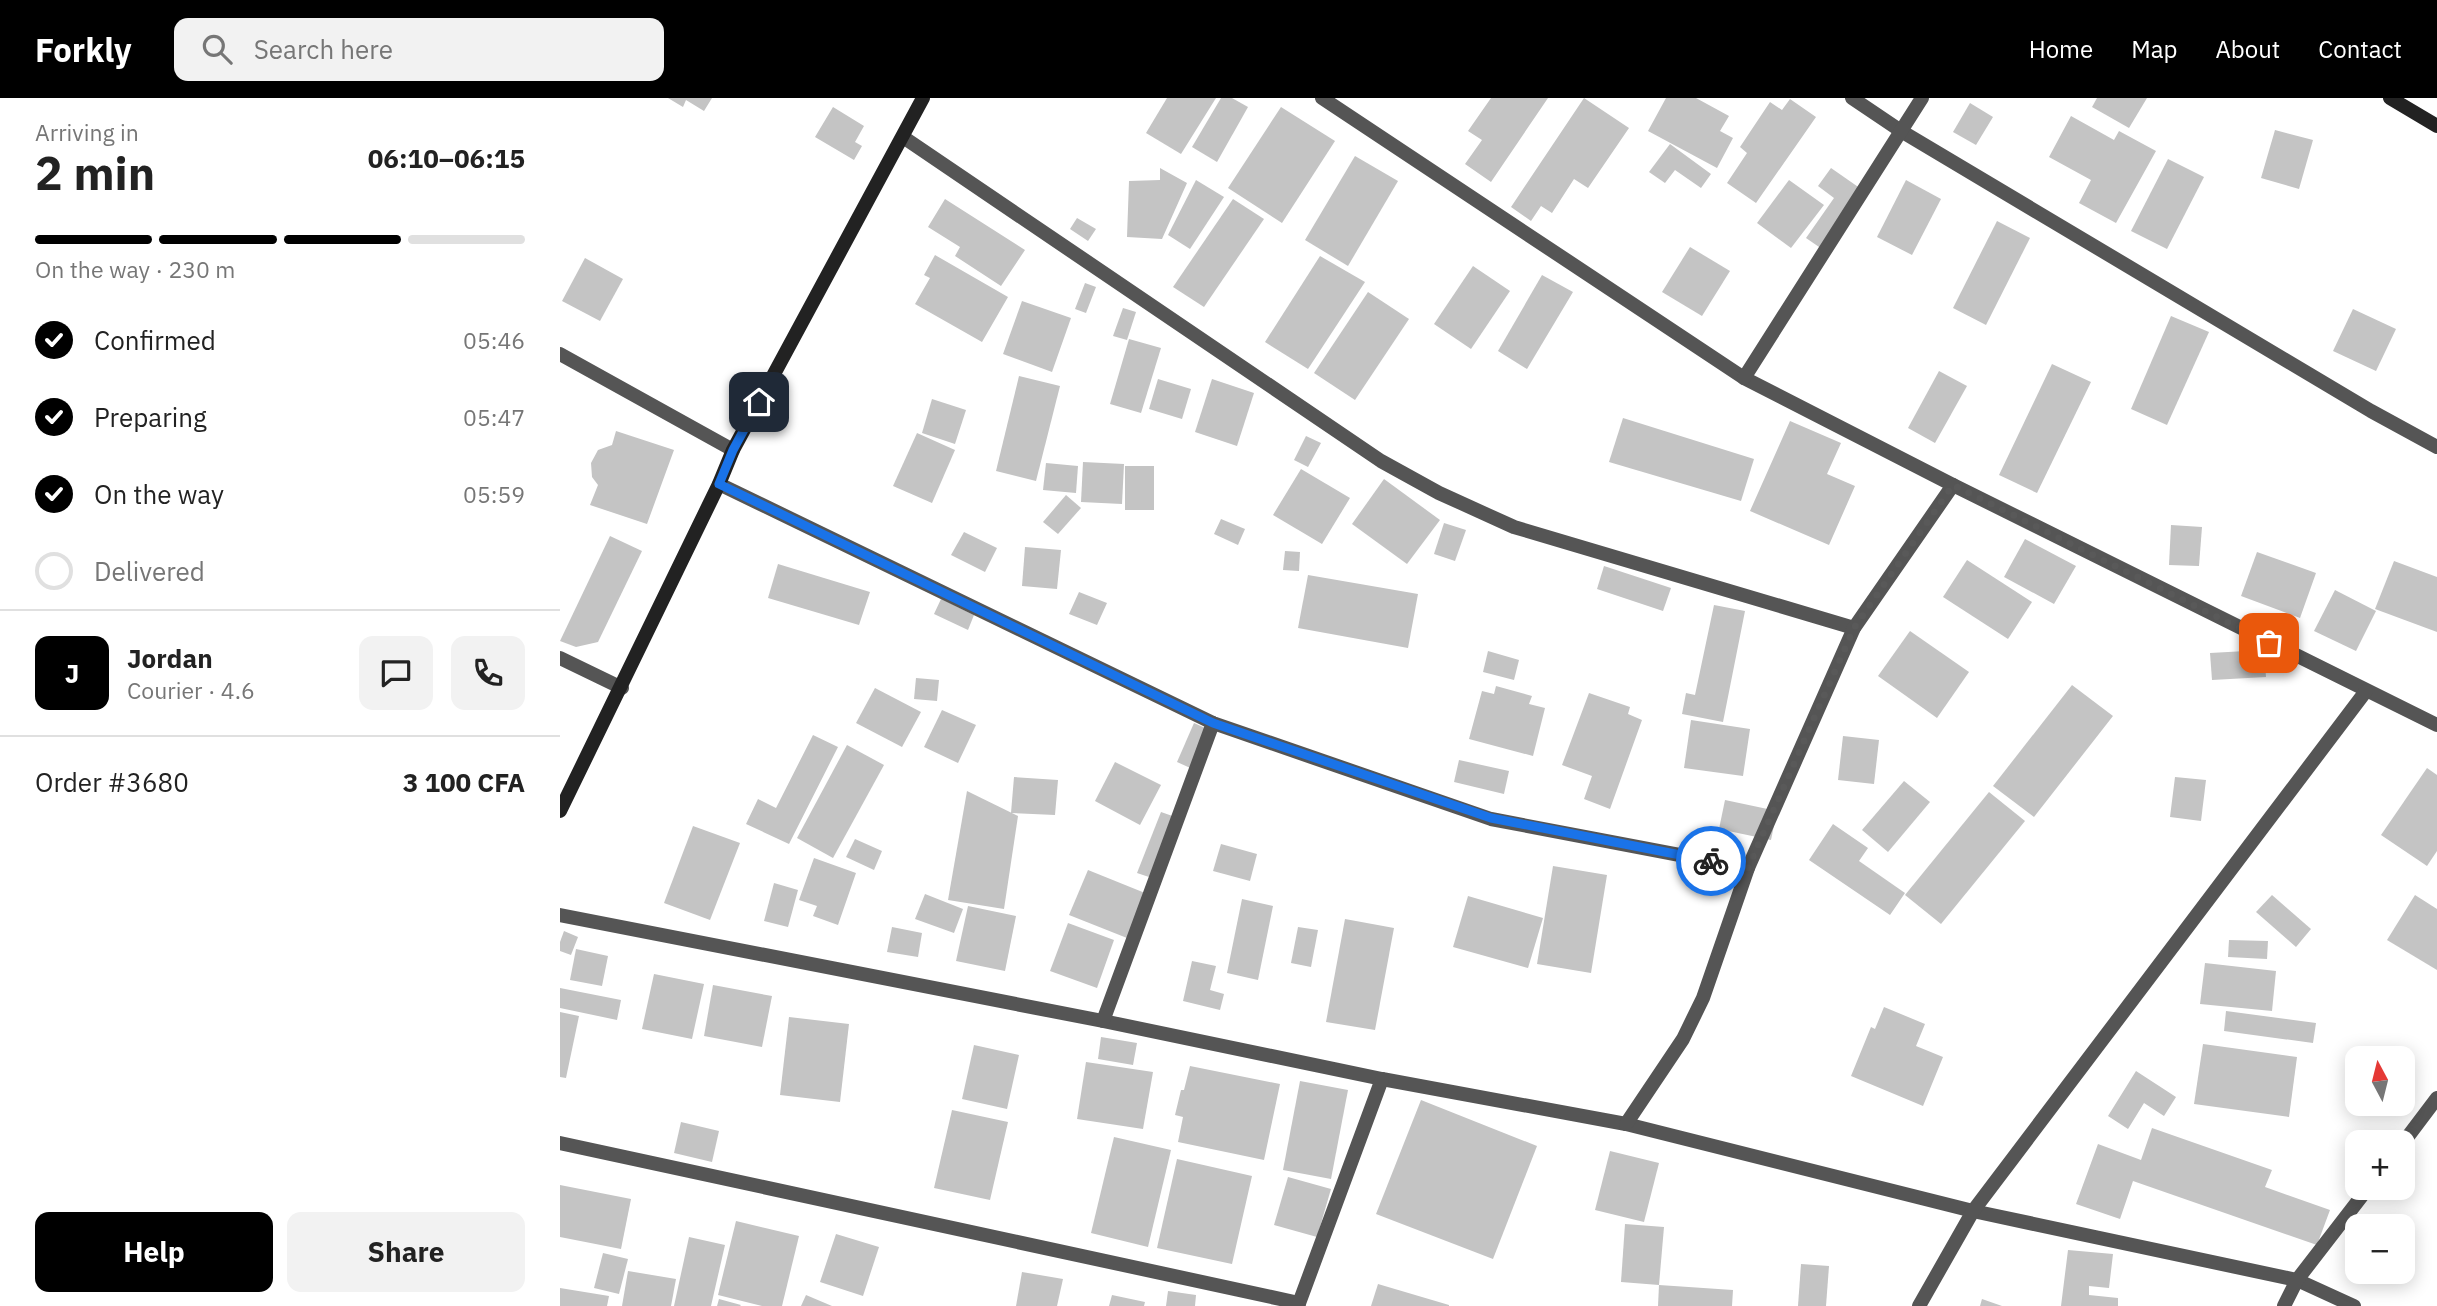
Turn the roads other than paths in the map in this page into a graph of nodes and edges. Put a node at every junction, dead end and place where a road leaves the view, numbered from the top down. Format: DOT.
graph roads {
  1 [pos="923,98"];
  2 [pos="1322,98"];
  3 [pos="1852,98"];
  4 [pos="1922,98"];
  5 [pos="2390,98"];
  6 [pos="2437,126"];
  7 [pos="1901,131"];
  8 [pos="903,137"];
  9 [pos="560,354"];
  10 [pos="1744,378"];
  11 [pos="2437,447"];
  12 [pos="733,450"];
  13 [pos="719,484"];
  14 [pos="1953,485"];
  15 [pos="1854,628"];
  16 [pos="560,658"];
  17 [pos="622,688"];
  18 [pos="2366,691"];
  19 [pos="1213,723"];
  20 [pos="2437,725"];
  21 [pos="560,811"];
  22 [pos="1748,868"];
  23 [pos="560,915"];
  24 [pos="1103,1021"];
  25 [pos="1382,1079"];
  26 [pos="2437,1098"];
  27 [pos="1626,1124"];
  28 [pos="2413,1130"];
  29 [pos="560,1143"];
  30 [pos="2359,1200"];
  31 [pos="1973,1211"];
  32 [pos="2297,1280"];
  33 [pos="1299,1304"];
  34 [pos="1919,1306"];
  35 [pos="2284,1306"];
  36 [pos="2354,1306"];
  1 -- 8 [label="street"];
  2 -- 10 [label="street"];
  3 -- 7 [label="street"];
  4 -- 7 [label="street"];
  5 -- 6 [label="street"];
  7 -- 10 [label="street"];
  7 -- 11 [label="street"];
  8 -- 12 [label="street"];
  8 -- 15 [label="street"];
  9 -- 12 [label="street"];
  10 -- 14 [label="street"];
  12 -- 13 [label="street"];
  13 -- 17 [label="street"];
  13 -- 19 [label="street"];
  14 -- 15 [label="street"];
  14 -- 18 [label="street"];
  15 -- 22 [label="street"];
  16 -- 17 [label="street"];
  17 -- 21 [label="street"];
  18 -- 20 [label="street"];
  18 -- 31 [label="street"];
  19 -- 22 [label="street"];
  19 -- 24 [label="street"];
  22 -- 27 [label="street"];
  23 -- 24 [label="street"];
  24 -- 25 [label="street"];
  25 -- 27 [label="street"];
  25 -- 33 [label="street"];
  26 -- 28 [label="street"];
  27 -- 31 [label="street"];
  29 -- 33 [label="street"];
  30 -- 32 [label="street"];
  31 -- 32 [label="street"];
  31 -- 34 [label="street"];
  32 -- 35 [label="street"];
  32 -- 36 [label="street"];
}
